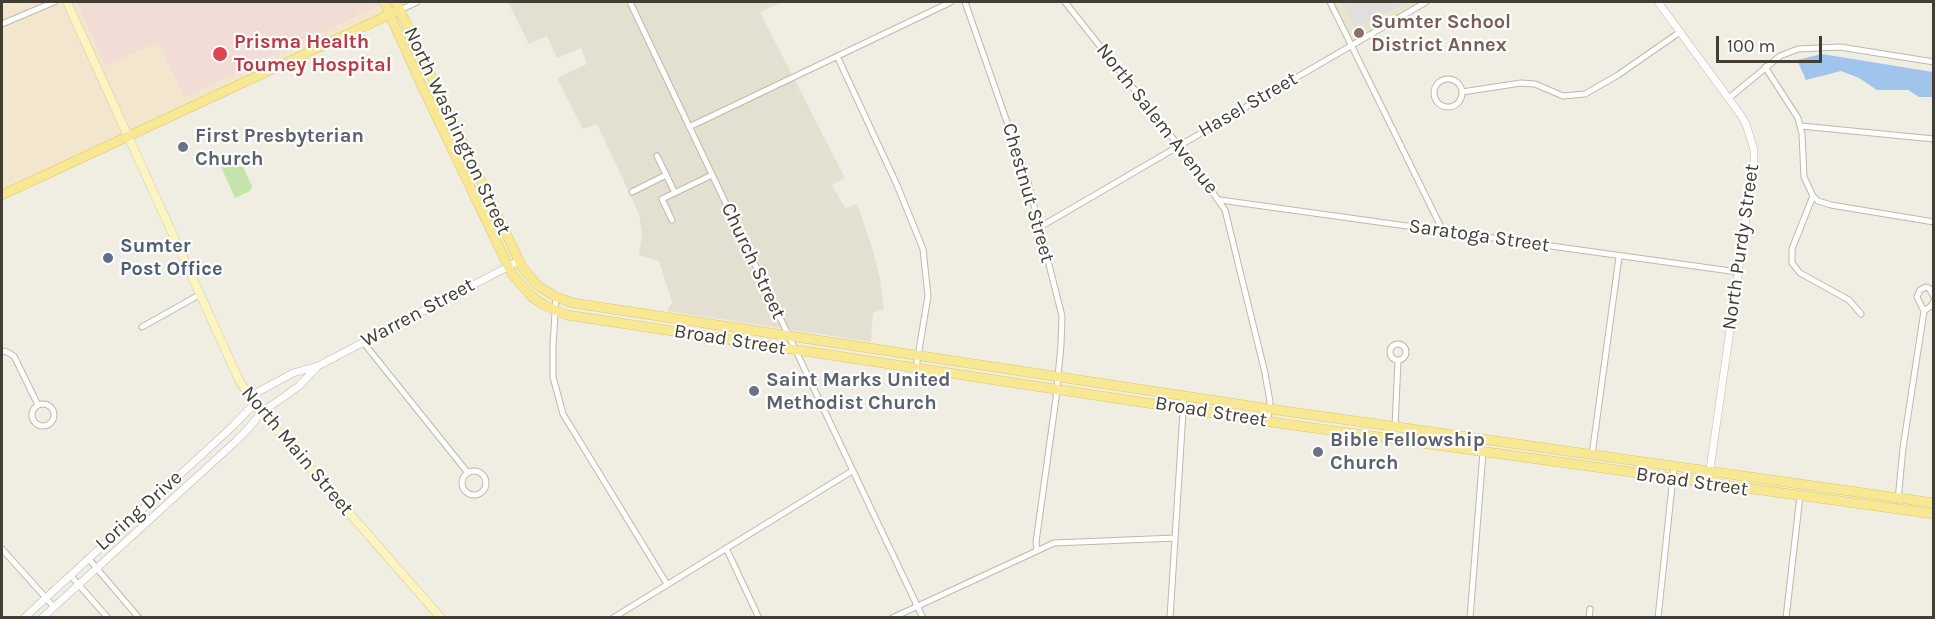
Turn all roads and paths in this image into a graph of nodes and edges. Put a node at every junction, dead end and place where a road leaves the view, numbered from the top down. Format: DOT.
graph roads {
  1 [pos="54,2"];
  2 [pos="67,2"];
  3 [pos="384,2"];
  4 [pos="417,2"];
  5 [pos="630,2"];
  6 [pos="951,2"];
  7 [pos="965,2"];
  8 [pos="1065,2"];
  9 [pos="1330,2"];
  10 [pos="1426,2"];
  11 [pos="1658,2"];
  12 [pos="398,6"];
  13 [pos="390,15"];
  14 [pos="2,24"];
  15 [pos="1680,32"];
  16 [pos="1352,45"];
  17 [pos="837,56"];
  18 [pos="1934,62"];
  19 [pos="1765,67"];
  20 [pos="1462,92"];
  21 [pos="1729,98"];
  22 [pos="1801,126"];
  23 [pos="689,127"];
  24 [pos="129,137"];
  25 [pos="1934,139"];
  26 [pos="1179,146"];
  27 [pos="657,156"];
  28 [pos="666,175"];
  29 [pos="712,175"];
  30 [pos="632,192"];
  31 [pos="675,193"];
  32 [pos="2,195"];
  33 [pos="1813,196"];
  34 [pos="1220,200"];
  35 [pos="672,220"];
  36 [pos="1934,222"];
  37 [pos="1040,227"];
  38 [pos="1443,231"];
  39 [pos="1618,257"];
  40 [pos="519,261"];
  41 [pos="508,266"];
  42 [pos="1738,272"];
  43 [pos="199,295"];
  44 [pos="556,297"];
  45 [pos="1934,299"];
  46 [pos="556,310"];
  47 [pos="1924,311"];
  48 [pos="1862,314"];
  49 [pos="142,327"];
  50 [pos="788,336"];
  51 [pos="363,342"];
  52 [pos="795,349"];
  53 [pos="2,352"];
  54 [pos="918,356"];
  55 [pos="1398,361"];
  56 [pos="318,366"];
  57 [pos="916,368"];
  58 [pos="1058,377"];
  59 [pos="1056,389"];
  60 [pos="1185,396"];
  61 [pos="254,404"];
  62 [pos="38,405"];
  63 [pos="1184,408"];
  64 [pos="1269,409"];
  65 [pos="261,412"];
  66 [pos="1268,421"];
  67 [pos="1395,427"];
  68 [pos="1483,452"];
  69 [pos="1592,455"];
  70 [pos="1674,466"];
  71 [pos="852,471"];
  72 [pos="1709,471"];
  73 [pos="468,473"];
  74 [pos="1673,479"];
  75 [pos="1707,484"];
  76 [pos="1800,496"];
  77 [pos="1898,497"];
  78 [pos="1934,503"];
  79 [pos="1897,509"];
  80 [pos="1934,514"];
  81 [pos="1175,538"];
  82 [pos="726,548"];
  83 [pos="2,549"];
  84 [pos="1037,550"];
  85 [pos="88,558"];
  86 [pos="97,568"];
  87 [pos="70,575"];
  88 [pos="79,584"];
  89 [pos="667,584"];
  90 [pos="46,597"];
  91 [pos="917,606"];
  92 [pos="54,607"];
  93 [pos="1590,609"];
  94 [pos="24,618"];
  95 [pos="42,618"];
  96 [pos="108,618"];
  97 [pos="139,618"];
  98 [pos="441,618"];
  99 [pos="613,618"];
  100 [pos="759,618"];
  101 [pos="892,618"];
  102 [pos="923,618"];
  103 [pos="1170,618"];
  104 [pos="1470,618"];
  105 [pos="1589,618"];
  106 [pos="1658,618"];
  107 [pos="1786,618"];
  1 -- 14 [label="street"];
  2 -- 24 [label="main road, North Main Street"];
  3 -- 13 [label="main road, North Washington Street"];
  4 -- 12 [label="street"];
  5 -- 23 [label="street, Church Street"];
  6 -- 17 [label="street"];
  7 -- 37 [label="street, Chestnut Street"];
  8 -- 26 [label="street, North Salem Avenue"];
  9 -- 16 [label="street"];
  10 -- 16 [label="street, Hasel Street"];
  11 -- 15 [label="street, North Purdy Street"];
  12 -- 13 [label="main road"];
  12 -- 40 [label="main road, North Washington Street"];
  13 -- 24 [label="main road"];
  13 -- 41 [label="main road, North Washington Street"];
  15 -- 20 [label="street"];
  15 -- 21 [label="street, North Purdy Street"];
  16 -- 26 [label="street, Hasel Street"];
  16 -- 38 [label="street"];
  17 -- 23 [label="street"];
  17 -- 54 [label="street"];
  18 -- 19 [label="street"];
  19 -- 21 [label="street"];
  19 -- 22 [label="street"];
  20 -- 20 [label="street"];
  21 -- 42 [label="street, North Purdy Street"];
  22 -- 25 [label="street"];
  22 -- 33 [label="street"];
  23 -- 29 [label="street, Church Street"];
  24 -- 32 [label="main road"];
  24 -- 43 [label="main road, North Main Street"];
  26 -- 34 [label="street, North Salem Avenue"];
  26 -- 37 [label="street, Hasel Street"];
  27 -- 28 [label="street"];
  28 -- 30 [label="street"];
  28 -- 31 [label="street"];
  29 -- 31 [label="street"];
  29 -- 50 [label="street, Church Street"];
  31 -- 35 [label="street"];
  33 -- 36 [label="street"];
  33 -- 48 [label="street"];
  34 -- 38 [label="street, Saratoga Street"];
  34 -- 64 [label="street, North Salem Avenue"];
  37 -- 58 [label="street, Chestnut Street"];
  38 -- 39 [label="street, Saratoga Street"];
  39 -- 42 [label="street, Saratoga Street"];
  39 -- 69 [label="street"];
  40 -- 41 [label="street, Warren Street"];
  40 -- 44 [label="main road, Broad Street"];
  41 -- 46 [label="main road, Broad Street"];
  41 -- 51 [label="street, Warren Street"];
  42 -- 72 [label="street, North Purdy Street"];
  43 -- 49 [label="street"];
  43 -- 61 [label="main road, North Main Street"];
  44 -- 46 [label="street"];
  44 -- 50 [label="main road, Broad Street"];
  45 -- 47 [label="street"];
  45 -- 47 [label="street"];
  46 -- 52 [label="main road, Broad Street"];
  46 -- 89 [label="street"];
  47 -- 77 [label="street"];
  50 -- 52 [label="street, Church Street"];
  50 -- 54 [label="main road, Broad Street"];
  51 -- 56 [label="street, Warren Street"];
  51 -- 73 [label="street"];
  52 -- 57 [label="main road, Broad Street"];
  52 -- 71 [label="street, Church Street"];
  53 -- 62 [label="street"];
  54 -- 57 [label="street"];
  54 -- 58 [label="main road, Broad Street"];
  55 -- 67 [label="street"];
  56 -- 61 [label="street, Warren Street"];
  56 -- 65 [label="street, Warren Street"];
  57 -- 59 [label="main road, Broad Street"];
  58 -- 59 [label="street, Chestnut Street"];
  58 -- 60 [label="main road, Broad Street"];
  59 -- 63 [label="main road, Broad Street"];
  59 -- 84 [label="street, Chestnut Street"];
  60 -- 63 [label="street"];
  60 -- 64 [label="main road, Broad Street"];
  61 -- 65 [label="main road, North Main Street"];
  61 -- 85 [label="street, Loring Drive"];
  62 -- 62 [label="street"];
  63 -- 66 [label="main road, Broad Street"];
  63 -- 81 [label="street"];
  64 -- 66 [label="street, North Salem Avenue"];
  64 -- 67 [label="main road, Broad Street"];
  65 -- 86 [label="street, Loring Drive"];
  65 -- 98 [label="main road, North Main Street"];
  66 -- 68 [label="main road, Broad Street"];
  67 -- 69 [label="main road, Broad Street"];
  68 -- 74 [label="main road, Broad Street"];
  68 -- 104 [label="street"];
  69 -- 70 [label="main road, Broad Street"];
  70 -- 72 [label="main road, Broad Street"];
  70 -- 74 [label="street"];
  71 -- 82 [label="street"];
  71 -- 91 [label="street, Church Street"];
  72 -- 75 [label="street, North Purdy Street"];
  72 -- 77 [label="main road, Broad Street"];
  73 -- 73 [label="street"];
  74 -- 75 [label="main road, Broad Street"];
  74 -- 106 [label="street"];
  75 -- 76 [label="main road, Broad Street"];
  76 -- 79 [label="main road, Broad Street"];
  76 -- 107 [label="street"];
  77 -- 78 [label="main road, Broad Street"];
  77 -- 79 [label="street"];
  79 -- 80 [label="main road, Broad Street"];
  81 -- 84 [label="street"];
  81 -- 103 [label="street"];
  82 -- 89 [label="street"];
  82 -- 100 [label="street"];
  83 -- 90 [label="street"];
  84 -- 91 [label="street"];
  85 -- 86 [label="street"];
  85 -- 87 [label="street, Loring Drive"];
  86 -- 88 [label="street, Loring Drive"];
  86 -- 97 [label="street"];
  87 -- 88 [label="street"];
  87 -- 90 [label="street, Loring Drive"];
  88 -- 92 [label="street, Loring Drive"];
  88 -- 96 [label="street"];
  89 -- 99 [label="street"];
  90 -- 92 [label="street"];
  90 -- 94 [label="street, Loring Drive"];
  91 -- 101 [label="street"];
  91 -- 102 [label="street, Church Street"];
  92 -- 95 [label="street, Loring Drive"];
  93 -- 105 [label="street"];
}
